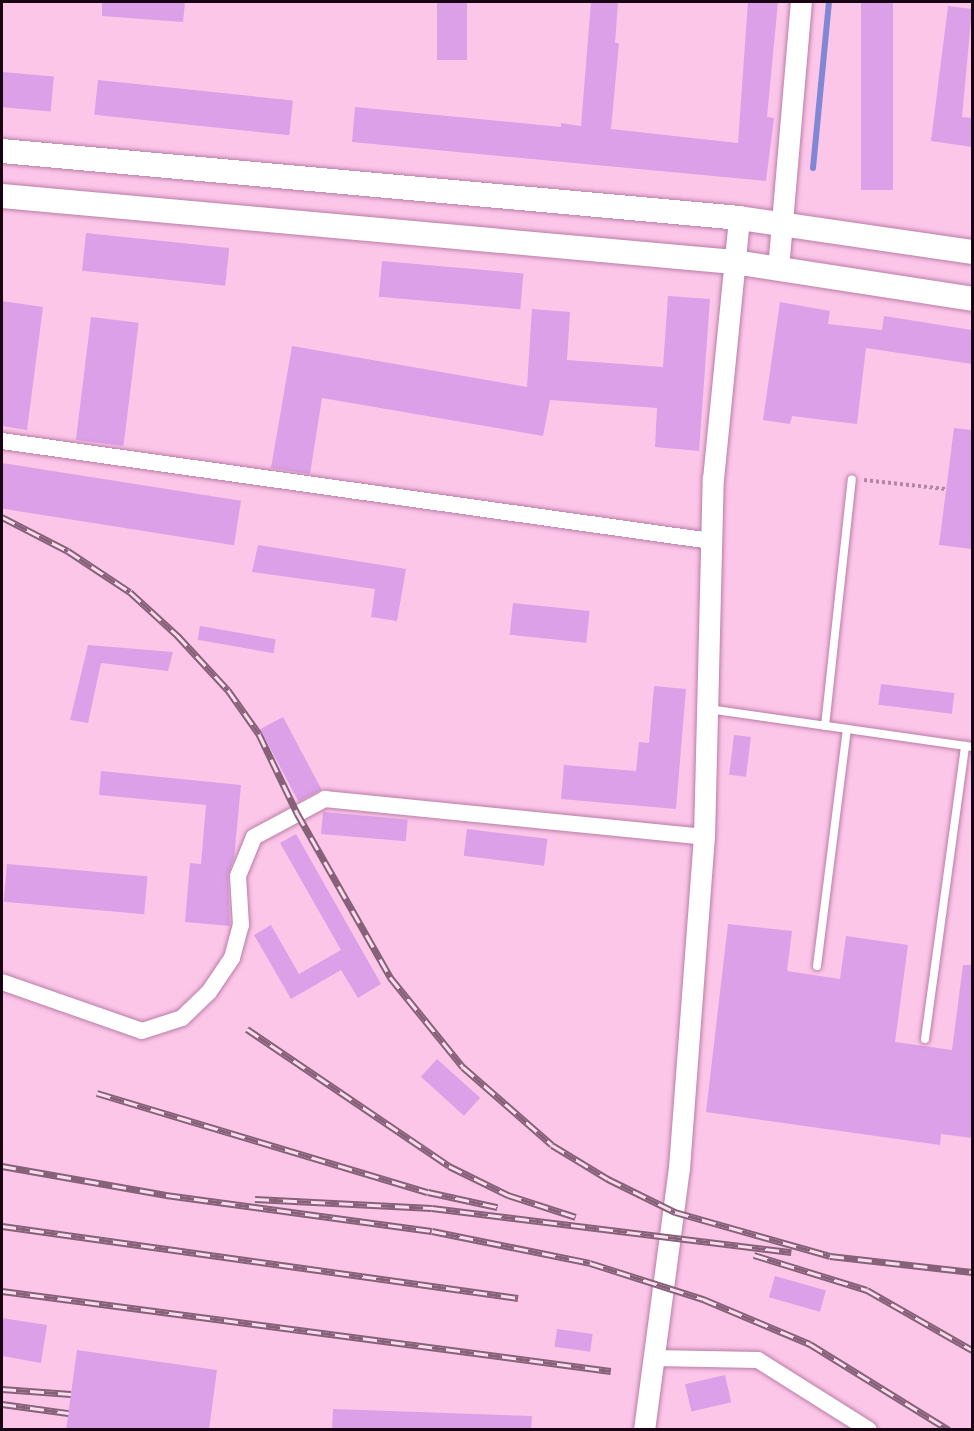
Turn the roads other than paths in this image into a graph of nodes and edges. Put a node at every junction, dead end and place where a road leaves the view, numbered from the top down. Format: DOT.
graph roads {
  1 [pos="801,2"];
  2 [pos="2,151"];
  3 [pos="2,196"];
  4 [pos="739,218"];
  5 [pos="782,222"];
  6 [pos="972,252"];
  7 [pos="734,262"];
  8 [pos="778,269"];
  9 [pos="972,299"];
  10 [pos="2,441"];
  11 [pos="852,478"];
  12 [pos="711,541"];
  13 [pos="707,708"];
  14 [pos="825,726"];
  15 [pos="847,729"];
  16 [pos="969,747"];
  17 [pos="704,837"];
  18 [pos="817,966"];
  19 [pos="2,982"];
  20 [pos="925,1040"];
  21 [pos="654,1358"];
  22 [pos="644,1430"];
  23 [pos="869,1430"];
  1 -- 5 [label="street"];
  2 -- 4 [label="main road"];
  3 -- 7 [label="main road"];
  4 -- 5 [label="main road"];
  4 -- 7 [label="street"];
  5 -- 6 [label="main road"];
  5 -- 8 [label="street"];
  7 -- 8 [label="main road"];
  7 -- 12 [label="street"];
  8 -- 9 [label="main road"];
  10 -- 12 [label="street"];
  11 -- 14 [label="lane"];
  12 -- 13 [label="street"];
  13 -- 14 [label="lane"];
  13 -- 17 [label="street"];
  14 -- 15 [label="lane"];
  15 -- 16 [label="lane"];
  15 -- 18 [label="lane"];
  16 -- 20 [label="lane"];
  17 -- 19 [label="street"];
  17 -- 21 [label="street"];
  21 -- 22 [label="street"];
  21 -- 23 [label="street"];
}
